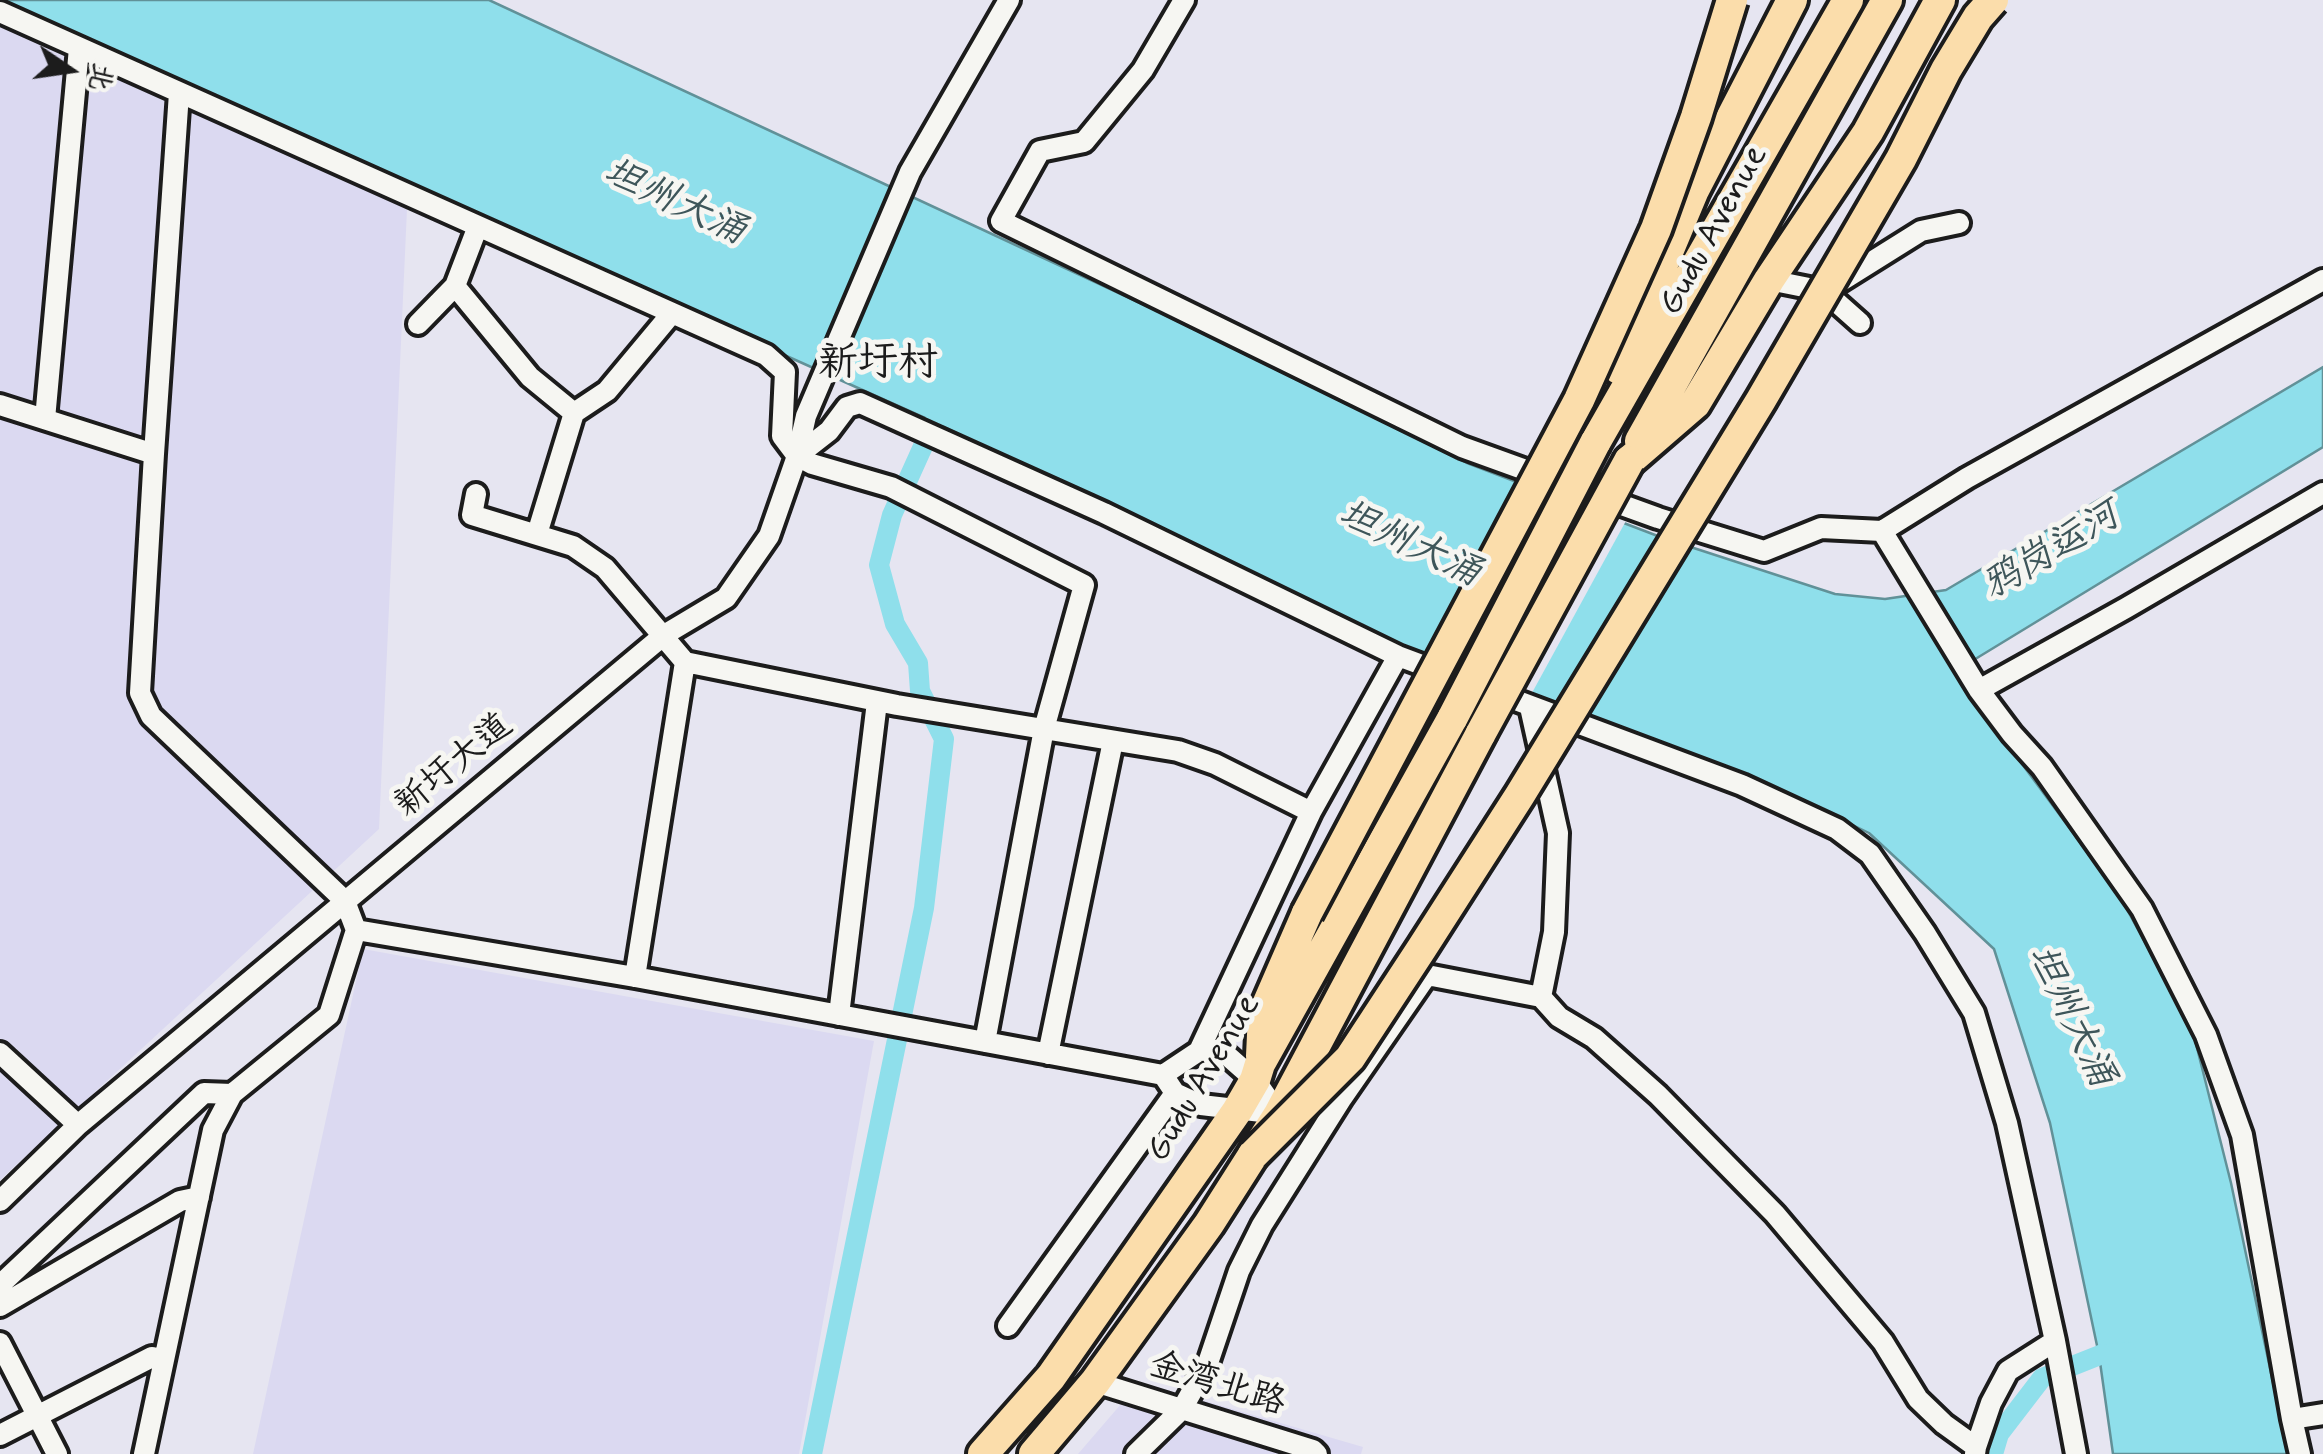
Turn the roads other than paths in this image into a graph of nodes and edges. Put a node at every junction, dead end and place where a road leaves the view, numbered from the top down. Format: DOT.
graph roads {
  1 [pos="1009,0"];
  2 [pos="1184,0"];
  3 [pos="1732,0"];
  4 [pos="1792,0"];
  5 [pos="1848,0"];
  6 [pos="1887,0"];
  7 [pos="1940,0"];
  8 [pos="1993,0"];
  9 [pos="0,12"];
  10 [pos="79,48"];
  11 [pos="179,93"];
  12 [pos="1960,224"];
  13 [pos="478,226"];
  14 [pos="1769,280"];
  15 [pos="2323,280"];
  16 [pos="456,286"];
  17 [pos="1824,291"];
  18 [pos="672,313"];
  19 [pos="1860,322"];
  20 [pos="418,324"];
  21 [pos="0,404"];
  22 [pos="574,413"];
  23 [pos="44,419"];
  24 [pos="1595,443"];
  25 [pos="154,454"];
  26 [pos="797,456"];
  27 [pos="1628,461"];
  28 [pos="2323,493"];
  29 [pos="476,494"];
  30 [pos="1882,531"];
  31 [pos="536,534"];
  32 [pos="664,635"];
  33 [pos="1398,656"];
  34 [pos="685,662"];
  35 [pos="1975,683"];
  36 [pos="877,702"];
  37 [pos="1530,707"];
  38 [pos="1044,729"];
  39 [pos="1114,741"];
  40 [pos="1311,812"];
  41 [pos="345,901"];
  42 [pos="356,930"];
  43 [pos="634,977"];
  44 [pos="1542,997"];
  45 [pos="839,1016"];
  46 [pos="986,1042"];
  47 [pos="1199,1050"];
  48 [pos="0,1053"];
  49 [pos="1048,1054"];
  50 [pos="1257,1072"];
  51 [pos="1169,1084"];
  52 [pos="232,1094"];
  53 [pos="1237,1111"];
  54 [pos="1279,1114"];
  55 [pos="78,1125"];
  56 [pos="1252,1155"];
  57 [pos="4,1189"];
  58 [pos="199,1197"];
  59 [pos="0,1286"];
  60 [pos="0,1306"];
  61 [pos="1008,1326"];
  62 [pos="2054,1340"];
  63 [pos="0,1342"];
  64 [pos="164,1360"];
  65 [pos="1095,1382"];
  66 [pos="1182,1410"];
  67 [pos="2323,1414"];
  68 [pos="37,1416"];
  69 [pos="2292,1419"];
  70 [pos="0,1435"];
  71 [pos="1976,1451"];
  72 [pos="57,1454"];
  73 [pos="144,1454"];
  74 [pos="984,1454"];
  75 [pos="1034,1454"];
  76 [pos="1136,1454"];
  77 [pos="1318,1454"];
  78 [pos="2076,1454"];
  79 [pos="2300,1454"];
  1 -- 26 [label="street, 新圩大道"];
  2 -- 30 [label="street"];
  3 -- 50 [label="highway, bridge"];
  4 -- 24 [label="highway"];
  5 -- 24 [label="highway, Gudu Avenue"];
  6 -- 27 [label="highway, Gudu Avenue"];
  7 -- 14 [label="highway"];
  8 -- 56 [label="highway, bridge"];
  9 -- 10 [label="street"];
  10 -- 11 [label="street"];
  10 -- 23 [label="street"];
  11 -- 13 [label="street"];
  11 -- 25 [label="street"];
  12 -- 17 [label="street"];
  13 -- 16 [label="street"];
  13 -- 18 [label="street"];
  14 -- 17 [label="street"];
  14 -- 27 [label="highway"];
  15 -- 30 [label="street"];
  16 -- 20 [label="street"];
  16 -- 22 [label="street"];
  17 -- 19 [label="street"];
  18 -- 22 [label="street"];
  18 -- 26 [label="street"];
  21 -- 23 [label="street"];
  22 -- 31 [label="street"];
  23 -- 25 [label="street"];
  24 -- 50 [label="highway, Gudu Avenue, bridge"];
  25 -- 41 [label="street"];
  26 -- 32 [label="street, 新圩大道"];
  26 -- 33 [label="street"];
  26 -- 38 [label="street"];
  27 -- 54 [label="highway, Gudu Avenue, bridge"];
  28 -- 35 [label="street"];
  29 -- 31 [label="street"];
  30 -- 35 [label="street"];
  31 -- 32 [label="street"];
  32 -- 34 [label="street"];
  32 -- 41 [label="street, 新圩大道"];
  33 -- 37 [label="street"];
  33 -- 40 [label="street"];
  34 -- 36 [label="street"];
  34 -- 43 [label="street"];
  35 -- 69 [label="street"];
  36 -- 38 [label="street"];
  36 -- 45 [label="street"];
  37 -- 44 [label="street"];
  37 -- 62 [label="street"];
  38 -- 39 [label="street"];
  38 -- 46 [label="street"];
  39 -- 40 [label="street"];
  39 -- 49 [label="street"];
  40 -- 47 [label="street"];
  41 -- 42 [label="street"];
  41 -- 55 [label="street, 新圩大道"];
  42 -- 43 [label="street"];
  42 -- 52 [label="street"];
  43 -- 45 [label="street"];
  44 -- 66 [label="street"];
  44 -- 71 [label="street"];
  45 -- 46 [label="street"];
  46 -- 49 [label="street"];
  47 -- 50 [label="street"];
  47 -- 51 [label="street"];
  48 -- 55 [label="street"];
  49 -- 51 [label="street"];
  50 -- 53 [label="highway, Gudu Avenue"];
  50 -- 54 [label="street"];
  51 -- 53 [label="street"];
  51 -- 61 [label="street"];
  52 -- 58 [label="street"];
  52 -- 59 [label="street"];
  53 -- 54 [label="street"];
  53 -- 74 [label="highway, Gudu Avenue"];
  54 -- 56 [label="highway"];
  55 -- 57 [label="street, 新圩大道"];
  56 -- 65 [label="highway"];
  58 -- 60 [label="street"];
  58 -- 64 [label="street"];
  62 -- 71 [label="street"];
  62 -- 78 [label="street"];
  63 -- 68 [label="street"];
  64 -- 68 [label="street"];
  64 -- 73 [label="street"];
  65 -- 66 [label="street, 金湾北路"];
  65 -- 75 [label="highway"];
  66 -- 76 [label="street"];
  66 -- 77 [label="street, 金湾北路"];
  67 -- 69 [label="street"];
  68 -- 70 [label="street"];
  68 -- 72 [label="street"];
  69 -- 79 [label="street"];
}
